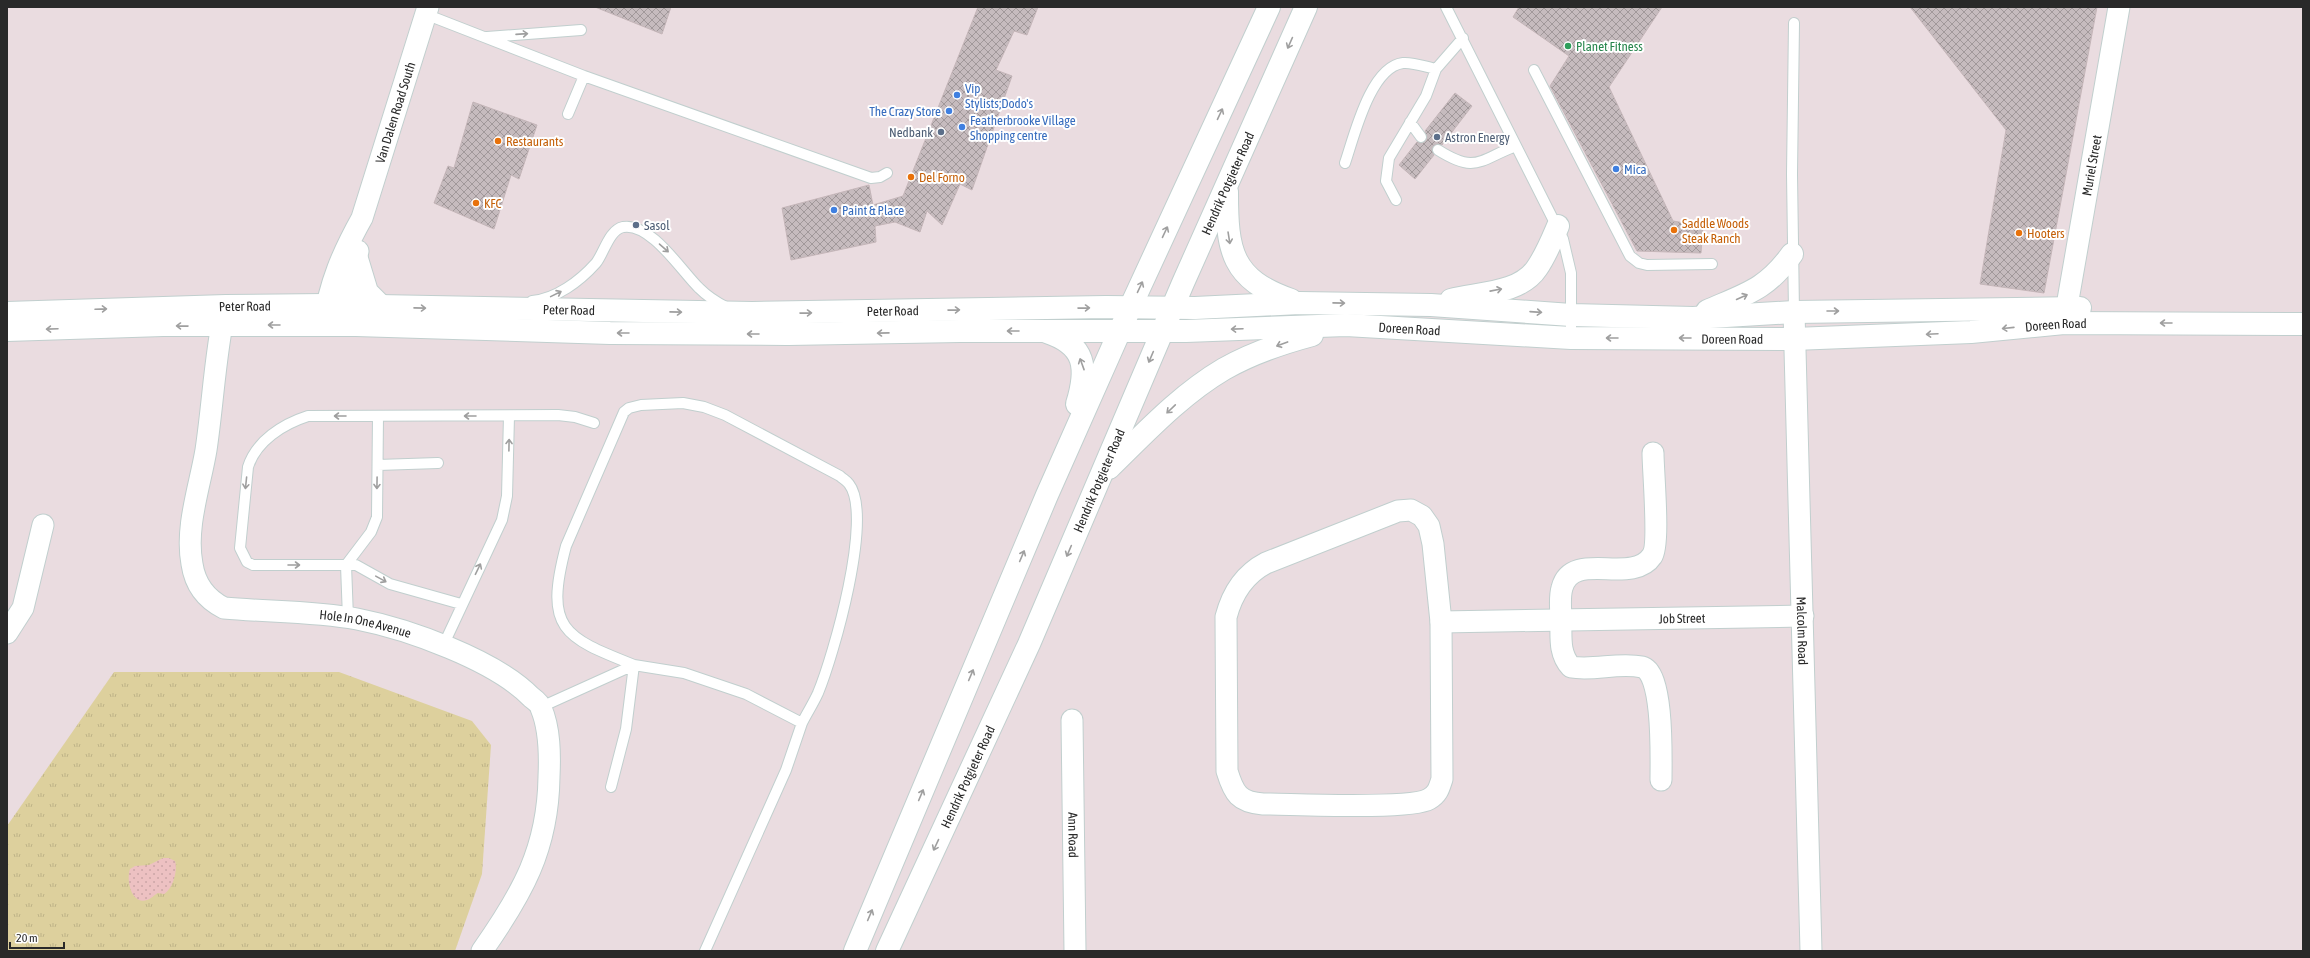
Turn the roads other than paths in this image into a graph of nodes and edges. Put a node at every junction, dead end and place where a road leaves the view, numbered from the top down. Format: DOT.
graph roads {
  1 [pos="1269,7"];
  2 [pos="1306,7"];
  3 [pos="1446,7"];
  4 [pos="2119,7"];
  5 [pos="427,11"];
  6 [pos="1794,23"];
  7 [pos="581,30"];
  8 [pos="483,37"];
  9 [pos="1463,38"];
  10 [pos="1436,70"];
  11 [pos="1534,70"];
  12 [pos="584,76"];
  13 [pos="568,114"];
  14 [pos="1410,122"];
  15 [pos="1421,137"];
  16 [pos="1516,146"];
  17 [pos="1438,150"];
  18 [pos="1345,163"];
  19 [pos="887,173"];
  20 [pos="1227,185"];
  21 [pos="1396,200"];
  22 [pos="362,218"];
  23 [pos="1558,226"];
  24 [pos="1792,254"];
  25 [pos="357,259"];
  26 [pos="1712,264"];
  27 [pos="1300,303"];
  28 [pos="1431,305"];
  29 [pos="381,306"];
  30 [pos="1130,308"];
  31 [pos="1172,308"];
  32 [pos="491,309"];
  33 [pos="2303,311"];
  34 [pos="1794,312"];
  35 [pos="7,313"];
  36 [pos="737,313"];
  37 [pos="1571,315"];
  38 [pos="2065,315"];
  39 [pos="223,316"];
  40 [pos="335,316"];
  41 [pos="1693,318"];
  42 [pos="2303,324"];
  43 [pos="1346,325"];
  44 [pos="7,330"];
  45 [pos="1043,330"];
  46 [pos="1162,330"];
  47 [pos="1121,331"];
  48 [pos="1571,338"];
  49 [pos="1794,339"];
  50 [pos="378,416"];
  51 [pos="509,416"];
  52 [pos="594,423"];
  53 [pos="1653,453"];
  54 [pos="438,463"];
  55 [pos="378,465"];
  56 [pos="1101,476"];
  57 [pos="1048,494"];
  58 [pos="43,525"];
  59 [pos="346,565"];
  60 [pos="461,604"];
  61 [pos="1803,616"];
  62 [pos="348,618"];
  63 [pos="1561,619"];
  64 [pos="1441,622"];
  65 [pos="7,633"];
  66 [pos="443,646"];
  67 [pos="634,665"];
  68 [pos="541,707"];
  69 [pos="1072,720"];
  70 [pos="802,723"];
  71 [pos="1661,780"];
  72 [pos="611,788"];
  73 [pos="482,951"];
  74 [pos="705,951"];
  75 [pos="855,951"];
  76 [pos="887,951"];
  77 [pos="1076,951"];
  78 [pos="1811,951"];
  30 -- 1 [label="main road, one-way"];
  2 -- 20 [label="main road, Hendrik Potgieter Road, one-way"];
  3 -- 9 [label="lane"];
  4 -- 38 [label="street, Muriel Street"];
  5 -- 8 [label="lane"];
  5 -- 22 [label="street, Van Dalen Road South"];
  6 -- 24 [label="lane"];
  8 -- 7 [label="lane, one-way"];
  8 -- 12 [label="lane"];
  9 -- 10 [label="lane"];
  9 -- 16 [label="lane"];
  10 -- 14 [label="lane"];
  10 -- 18 [label="lane"];
  11 -- 26 [label="lane"];
  12 -- 13 [label="lane"];
  12 -- 19 [label="lane"];
  14 -- 15 [label="lane"];
  14 -- 21 [label="lane"];
  16 -- 17 [label="lane"];
  16 -- 23 [label="lane"];
  20 -- 27 [label="main road, one-way"];
  20 -- 31 [label="main road, Hendrik Potgieter Road"];
  22 -- 25 [label="street, Van Dalen Road South"];
  22 -- 40 [label="street, Van Dalen Road South"];
  28 -- 23 [label="main road, one-way"];
  23 -- 37 [label="lane"];
  24 -- 34 [label="lane"];
  41 -- 24 [label="main road, one-way"];
  25 -- 29 [label="main road"];
  25 -- 40 [label="street, Van Dalen Road South"];
  27 -- 28 [label="main road, Doreen Road, one-way"];
  27 -- 31 [label="main road, Doreen Road"];
  28 -- 37 [label="main road, Doreen Road, one-way"];
  29 -- 32 [label="main road, Peter Road, one-way"];
  29 -- 40 [label="main road, Peter Road"];
  30 -- 31 [label="main road, Peter Road"];
  36 -- 30 [label="main road, Peter Road, one-way"];
  30 -- 47 [label="main road"];
  31 -- 46 [label="main road, Hendrik Potgieter Road"];
  32 -- 36 [label="main road, Peter Road, one-way"];
  32 -- 36 [label="lane, one-way"];
  33 -- 38 [label="main road, Doreen Road"];
  34 -- 38 [label="main road, Doreen Road, one-way"];
  34 -- 41 [label="main road, Doreen Road"];
  34 -- 49 [label="street, Malcolm Road"];
  35 -- 39 [label="main road, Peter Road, one-way"];
  37 -- 41 [label="main road, Doreen Road"];
  37 -- 48 [label="lane"];
  42 -- 38 [label="main road, Doreen Road, one-way"];
  38 -- 49 [label="main road, Doreen Road, one-way"];
  39 -- 40 [label="main road, Peter Road"];
  39 -- 44 [label="main road, Peter Road, one-way"];
  39 -- 62 [label="street, Hole In One Avenue"];
  45 -- 40 [label="main road, Peter Road, one-way"];
  43 -- 46 [label="main road, Doreen Road, one-way"];
  43 -- 48 [label="main road, Doreen Road"];
  43 -- 56 [label="main road, one-way"];
  45 -- 47 [label="main road, Peter Road"];
  57 -- 45 [label="main road, one-way"];
  46 -- 47 [label="main road, Doreen Road"];
  46 -- 56 [label="main road, Hendrik Potgieter Road, one-way"];
  47 -- 57 [label="main road"];
  49 -- 48 [label="main road, Doreen Road, one-way"];
  49 -- 61 [label="street, Malcolm Road"];
  51 -- 50 [label="lane, one-way"];
  50 -- 55 [label="lane"];
  50 -- 59 [label="lane, one-way"];
  51 -- 52 [label="lane"];
  60 -- 51 [label="lane, one-way"];
  53 -- 63 [label="street"];
  54 -- 55 [label="lane"];
  55 -- 59 [label="lane, one-way"];
  56 -- 76 [label="main road, Hendrik Potgieter Road, one-way"];
  75 -- 57 [label="main road, one-way"];
  58 -- 65 [label="street"];
  59 -- 60 [label="lane, one-way"];
  59 -- 62 [label="lane"];
  60 -- 66 [label="lane"];
  61 -- 63 [label="street, Job Street"];
  61 -- 78 [label="street, Malcolm Road"];
  62 -- 66 [label="street, Hole In One Avenue"];
  63 -- 64 [label="street, Job Street"];
  63 -- 71 [label="street"];
  64 -- 64 [label="street"];
  66 -- 68 [label="street, Hole In One Avenue"];
  67 -- 68 [label="lane"];
  67 -- 70 [label="lane"];
  67 -- 70 [label="lane"];
  67 -- 72 [label="lane"];
  68 -- 73 [label="street"];
  69 -- 77 [label="street, Ann Road"];
  70 -- 74 [label="lane"];
}
